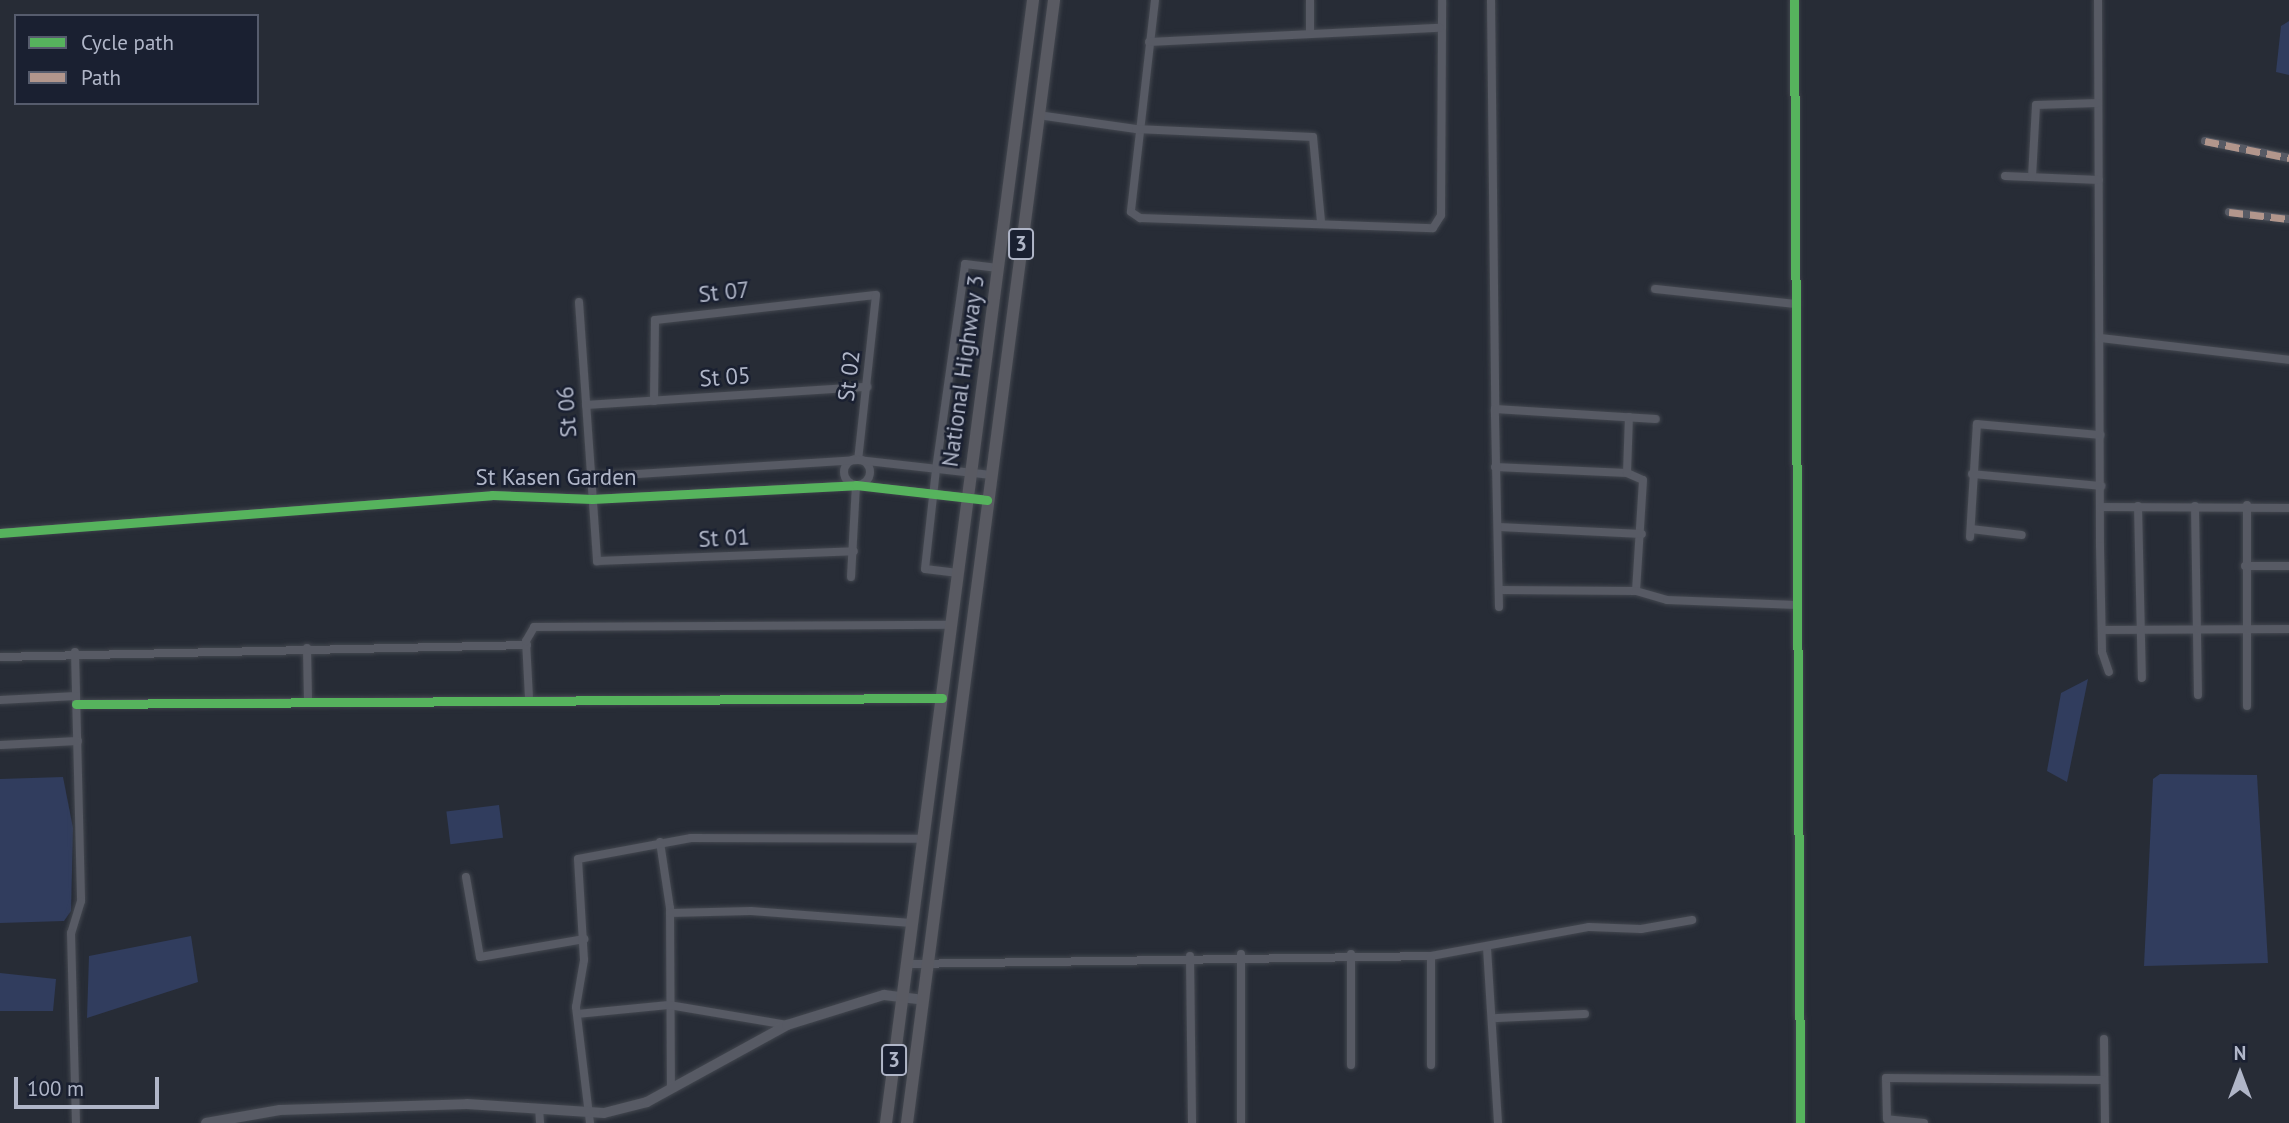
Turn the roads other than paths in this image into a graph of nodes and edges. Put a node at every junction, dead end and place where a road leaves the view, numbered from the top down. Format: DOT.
graph roads {
  1 [pos="1033,0"];
  2 [pos="1054,0"];
  3 [pos="1155,0"];
  4 [pos="1310,0"];
  5 [pos="1442,0"];
  6 [pos="1491,0"];
  7 [pos="1794,0"];
  8 [pos="2098,0"];
  9 [pos="1440,28"];
  10 [pos="1310,34"];
  11 [pos="1149,42"];
  12 [pos="2098,103"];
  13 [pos="1038,115"];
  14 [pos="1136,129"];
  15 [pos="2205,141"];
  16 [pos="2289,158"];
  17 [pos="2005,176"];
  18 [pos="2032,177"];
  19 [pos="2099,180"];
  20 [pos="2230,212"];
  21 [pos="2289,219"];
  22 [pos="1321,222"];
  23 [pos="998,268"];
  24 [pos="1655,289"];
  25 [pos="878,297"];
  26 [pos="579,302"];
  27 [pos="1796,304"];
  28 [pos="2100,338"];
  29 [pos="2289,360"];
  30 [pos="867,387"];
  31 [pos="654,401"];
  32 [pos="586,405"];
  33 [pos="1495,409"];
  34 [pos="1629,417"];
  35 [pos="1656,419"];
  36 [pos="2101,435"];
  37 [pos="858,460"];
  38 [pos="1495,467"];
  39 [pos="936,469"];
  40 [pos="1627,472"];
  41 [pos="971,473"];
  42 [pos="1972,474"];
  43 [pos="991,475"];
  44 [pos="590,477"];
  45 [pos="856,485"];
  46 [pos="2101,486"];
  47 [pos="934,494"];
  48 [pos="968,498"];
  49 [pos="592,499"];
  50 [pos="987,500"];
  51 [pos="2247,505"];
  52 [pos="2138,506"];
  53 [pos="2195,506"];
  54 [pos="2101,507"];
  55 [pos="2289,508"];
  56 [pos="1499,527"];
  57 [pos="0,533"];
  58 [pos="1642,534"];
  59 [pos="2022,535"];
  60 [pos="854,551"];
  61 [pos="597,561"];
  62 [pos="2245,565"];
  63 [pos="2289,566"];
  64 [pos="958,573"];
  65 [pos="851,577"];
  66 [pos="1499,590"];
  67 [pos="1636,591"];
  68 [pos="1797,605"];
  69 [pos="1499,607"];
  70 [pos="951,625"];
  71 [pos="2289,629"];
  72 [pos="2102,630"];
  73 [pos="2141,630"];
  74 [pos="2196,630"];
  75 [pos="2245,630"];
  76 [pos="527,645"];
  77 [pos="307,648"];
  78 [pos="75,652"];
  79 [pos="0,656"];
  80 [pos="2109,672"];
  81 [pos="2142,678"];
  82 [pos="2198,695"];
  83 [pos="529,698"];
  84 [pos="942,698"];
  85 [pos="0,700"];
  86 [pos="76,700"];
  87 [pos="308,700"];
  88 [pos="2247,706"];
  89 [pos="78,741"];
  90 [pos="0,745"];
  91 [pos="923,839"];
  92 [pos="660,842"];
  93 [pos="466,877"];
  94 [pos="670,913"];
  95 [pos="1692,920"];
  96 [pos="912,923"];
  97 [pos="584,939"];
  98 [pos="1487,948"];
  99 [pos="1241,954"];
  100 [pos="1351,954"];
  101 [pos="1191,956"];
  102 [pos="1431,956"];
  103 [pos="907,964"];
  104 [pos="927,966"];
  105 [pos="903,998"];
  106 [pos="922,1000"];
  107 [pos="669,1004"];
  108 [pos="577,1014"];
  109 [pos="1585,1014"];
  110 [pos="1496,1018"];
  111 [pos="787,1025"];
  112 [pos="2104,1039"];
  113 [pos="1351,1065"];
  114 [pos="1431,1065"];
  115 [pos="2105,1080"];
  116 [pos="671,1087"];
  117 [pos="539,1108"];
  118 [pos="589,1118"];
  119 [pos="76,1123"];
  120 [pos="206,1123"];
  121 [pos="540,1123"];
  122 [pos="886,1123"];
  123 [pos="907,1123"];
  124 [pos="1192,1123"];
  125 [pos="1241,1123"];
  126 [pos="1498,1123"];
  127 [pos="1800,1123"];
  128 [pos="1924,1123"];
  129 [pos="2105,1123"];
  1 -- 23 [label="highway, National Highway 3 / 3"];
  2 -- 13 [label="highway, National Highway 3 / 3"];
  3 -- 11 [label="street"];
  4 -- 10 [label="street"];
  5 -- 9 [label="street"];
  6 -- 33 [label="street"];
  7 -- 27 [label="street"];
  8 -- 12 [label="street"];
  9 -- 10 [label="street"];
  9 -- 22 [label="street"];
  10 -- 11 [label="street"];
  11 -- 14 [label="street"];
  12 -- 18 [label="street"];
  12 -- 19 [label="street"];
  13 -- 14 [label="street"];
  13 -- 43 [label="highway, National Highway 3 / 3"];
  14 -- 22 [label="street"];
  14 -- 22 [label="street"];
  15 -- 16 [label="street"];
  17 -- 18 [label="street"];
  18 -- 19 [label="street"];
  19 -- 28 [label="street"];
  20 -- 21 [label="street"];
  23 -- 39 [label="street"];
  23 -- 41 [label="highway, National Highway 3 / 3"];
  24 -- 27 [label="street"];
  25 -- 30 [label="street, St 02"];
  25 -- 31 [label="street, St 07"];
  26 -- 32 [label="street, St 06"];
  27 -- 68 [label="street"];
  28 -- 29 [label="street"];
  28 -- 36 [label="street"];
  30 -- 31 [label="street, St 05"];
  30 -- 37 [label="street, St 02"];
  31 -- 32 [label="street, St 05"];
  32 -- 44 [label="street, St 06"];
  33 -- 34 [label="street"];
  33 -- 38 [label="street"];
  34 -- 35 [label="street"];
  34 -- 40 [label="street"];
  36 -- 42 [label="street"];
  36 -- 46 [label="street"];
  37 -- 39 [label="street, St Kasen Garden"];
  37 -- 44 [label="street, St Kasen Garden"];
  37 -- 45 [label="street"];
  37 -- 45 [label="street"];
  38 -- 40 [label="street"];
  38 -- 56 [label="street"];
  39 -- 41 [label="street, St Kasen Garden"];
  39 -- 47 [label="street"];
  40 -- 58 [label="street"];
  41 -- 43 [label="street, St Kasen Garden"];
  41 -- 48 [label="highway, National Highway 3 / 3"];
  42 -- 46 [label="street"];
  42 -- 59 [label="street"];
  43 -- 50 [label="highway, National Highway 3 / 3"];
  44 -- 49 [label="street, St 06"];
  45 -- 47 [label="street, St Kasen Garden"];
  45 -- 49 [label="street, St Kasen Garden"];
  45 -- 60 [label="street"];
  46 -- 54 [label="street"];
  47 -- 48 [label="street, St Kasen Garden"];
  47 -- 64 [label="street"];
  48 -- 50 [label="street, St Kasen Garden"];
  48 -- 64 [label="highway, National Highway 3 / 3"];
  49 -- 57 [label="street, St Kasen Garden"];
  49 -- 61 [label="street, St 06"];
  50 -- 104 [label="highway, National Highway 3 / 3"];
  51 -- 53 [label="street"];
  51 -- 55 [label="street"];
  51 -- 62 [label="street"];
  52 -- 53 [label="street"];
  52 -- 54 [label="street"];
  52 -- 73 [label="street"];
  53 -- 74 [label="street"];
  54 -- 72 [label="street"];
  56 -- 58 [label="street"];
  56 -- 66 [label="street"];
  58 -- 67 [label="street"];
  60 -- 61 [label="street, St 01"];
  60 -- 65 [label="street"];
  62 -- 63 [label="street"];
  62 -- 75 [label="street"];
  64 -- 70 [label="highway, National Highway 3 / 3"];
  66 -- 67 [label="street"];
  66 -- 69 [label="street"];
  67 -- 68 [label="street"];
  68 -- 127 [label="street"];
  70 -- 76 [label="street"];
  70 -- 84 [label="highway, National Highway 3 / 3"];
  71 -- 75 [label="street"];
  72 -- 73 [label="street"];
  72 -- 80 [label="street"];
  73 -- 74 [label="street"];
  73 -- 81 [label="street"];
  74 -- 75 [label="street"];
  74 -- 82 [label="street"];
  75 -- 88 [label="street"];
  76 -- 77 [label="street"];
  76 -- 83 [label="street"];
  77 -- 78 [label="street"];
  77 -- 87 [label="street"];
  78 -- 79 [label="street"];
  78 -- 86 [label="street"];
  83 -- 84 [label="street"];
  83 -- 87 [label="street"];
  84 -- 91 [label="highway, National Highway 3 / 3"];
  85 -- 86 [label="street"];
  86 -- 87 [label="street"];
  86 -- 89 [label="street"];
  89 -- 90 [label="street"];
  89 -- 119 [label="street"];
  91 -- 92 [label="street"];
  91 -- 96 [label="highway, National Highway 3 / 3"];
  92 -- 94 [label="street"];
  92 -- 97 [label="street"];
  93 -- 97 [label="street"];
  94 -- 96 [label="street"];
  94 -- 107 [label="street"];
  95 -- 98 [label="street"];
  96 -- 103 [label="highway, National Highway 3 / 3"];
  97 -- 108 [label="street"];
  98 -- 102 [label="street"];
  98 -- 110 [label="street"];
  99 -- 100 [label="street"];
  99 -- 101 [label="street"];
  99 -- 125 [label="street"];
  100 -- 102 [label="street"];
  100 -- 113 [label="street"];
  101 -- 104 [label="street"];
  101 -- 124 [label="street"];
  102 -- 114 [label="street"];
  103 -- 104 [label="street"];
  103 -- 105 [label="highway, National Highway 3 / 3"];
  104 -- 106 [label="highway, National Highway 3 / 3"];
  105 -- 106 [label="street"];
  105 -- 111 [label="street"];
  105 -- 122 [label="highway, National Highway 3 / 3"];
  106 -- 123 [label="highway, National Highway 3 / 3"];
  107 -- 108 [label="street"];
  107 -- 111 [label="street"];
  107 -- 116 [label="street"];
  108 -- 118 [label="street"];
  109 -- 110 [label="street"];
  110 -- 126 [label="street"];
  111 -- 116 [label="street"];
  112 -- 115 [label="street"];
  115 -- 128 [label="street"];
  115 -- 129 [label="street"];
  116 -- 118 [label="street"];
  117 -- 118 [label="street"];
  117 -- 120 [label="street"];
  117 -- 121 [label="street"];
}
